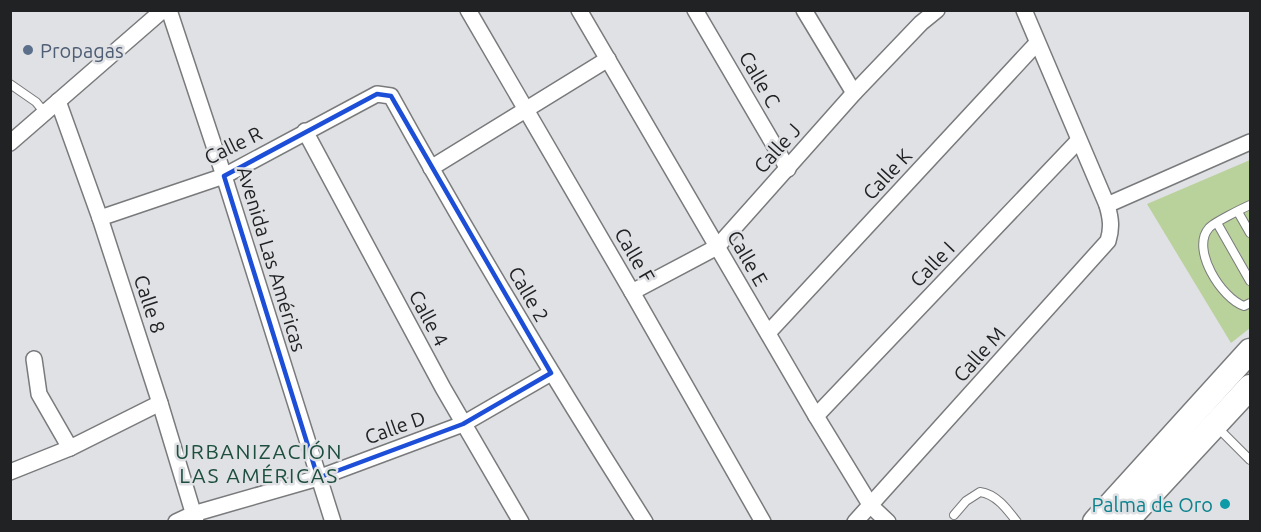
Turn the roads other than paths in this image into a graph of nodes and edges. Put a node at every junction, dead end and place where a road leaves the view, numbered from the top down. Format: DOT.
graph roads {
  1 [pos="163,10"];
  2 [pos="169,10"];
  3 [pos="468,10"];
  4 [pos="579,10"];
  5 [pos="695,10"];
  6 [pos="804,10"];
  7 [pos="937,10"];
  8 [pos="1024,10"];
  9 [pos="918,17"];
  10 [pos="1037,43"];
  11 [pos="608,59"];
  12 [pos="10,84"];
  13 [pos="854,93"];
  14 [pos="377,94"];
  15 [pos="58,101"];
  16 [pos="526,110"];
  17 [pos="45,112"];
  18 [pos="305,131"];
  19 [pos="1078,141"];
  20 [pos="1251,142"];
  21 [pos="10,143"];
  22 [pos="431,168"];
  23 [pos="788,169"];
  24 [pos="224,176"];
  25 [pos="1107,205"];
  26 [pos="1251,205"];
  27 [pos="1238,212"];
  28 [pos="100,218"];
  29 [pos="1217,224"];
  30 [pos="1251,233"];
  31 [pos="717,246"];
  32 [pos="1251,281"];
  33 [pos="632,292"];
  34 [pos="1251,303"];
  35 [pos="768,333"];
  36 [pos="1251,351"];
  37 [pos="34,359"];
  38 [pos="551,373"];
  39 [pos="1251,387"];
  40 [pos="160,403"];
  41 [pos="816,416"];
  42 [pos="463,424"];
  43 [pos="1216,426"];
  44 [pos="70,448"];
  45 [pos="1250,460"];
  46 [pos="10,472"];
  47 [pos="318,478"];
  48 [pos="871,506"];
  49 [pos="954,515"];
  50 [pos="194,518"];
  51 [pos="176,522"];
  52 [pos="333,522"];
  53 [pos="521,522"];
  54 [pos="645,522"];
  55 [pos="763,522"];
  56 [pos="855,522"];
  57 [pos="888,522"];
  58 [pos="1017,522"];
  59 [pos="1095,522"];
  60 [pos="1125,522"];
  1 -- 15 [label="street"];
  2 -- 24 [label="street, Avenida Las Américas"];
  3 -- 16 [label="street, Calle F"];
  4 -- 11 [label="street, Calle E"];
  5 -- 23 [label="street, Calle C"];
  6 -- 13 [label="street"];
  7 -- 9 [label="street, Calle J"];
  8 -- 10 [label="street, Calle M"];
  9 -- 13 [label="street, Calle J"];
  10 -- 19 [label="street, Calle M"];
  10 -- 35 [label="street, Calle K"];
  11 -- 16 [label="street"];
  11 -- 31 [label="street, Calle E"];
  12 -- 17 [label="lane"];
  13 -- 23 [label="street, Calle J"];
  14 -- 18 [label="street, Calle R"];
  14 -- 22 [label="street, Calle 2"];
  15 -- 17 [label="street"];
  15 -- 28 [label="street, Calle 8"];
  16 -- 22 [label="street"];
  16 -- 33 [label="street, Calle F"];
  17 -- 21 [label="street"];
  18 -- 24 [label="street, Calle R"];
  18 -- 42 [label="street, Calle 4"];
  19 -- 25 [label="street, Calle M"];
  19 -- 41 [label="street, Calle I"];
  20 -- 25 [label="street"];
  22 -- 38 [label="street, Calle 2"];
  23 -- 31 [label="street, Calle J"];
  24 -- 28 [label="street, Calle R"];
  24 -- 47 [label="street, Avenida Las Américas"];
  25 -- 48 [label="street, Calle M"];
  26 -- 27 [label="lane"];
  27 -- 29 [label="lane"];
  27 -- 30 [label="lane"];
  28 -- 40 [label="street, Calle 8"];
  29 -- 32 [label="lane"];
  29 -- 34 [label="lane"];
  31 -- 33 [label="street, Calle J"];
  31 -- 35 [label="street, Calle E"];
  33 -- 55 [label="street, Calle F"];
  35 -- 41 [label="street, Calle E"];
  36 -- 59 [label="main road"];
  37 -- 44 [label="street"];
  38 -- 42 [label="street, Calle D"];
  38 -- 54 [label="street, Calle 2"];
  39 -- 43 [label="main road"];
  40 -- 44 [label="street"];
  40 -- 50 [label="street, Calle 8"];
  41 -- 48 [label="street, Calle E"];
  42 -- 47 [label="street, Calle D"];
  42 -- 53 [label="street, Calle 4"];
  43 -- 45 [label="lane"];
  43 -- 60 [label="main road"];
  44 -- 46 [label="street"];
  47 -- 50 [label="street, Calle D"];
  47 -- 52 [label="street, Avenida Las Américas"];
  48 -- 56 [label="street, Calle M"];
  48 -- 57 [label="street, Calle E"];
  49 -- 58 [label="lane"];
  50 -- 51 [label="street, Calle D"];
}
